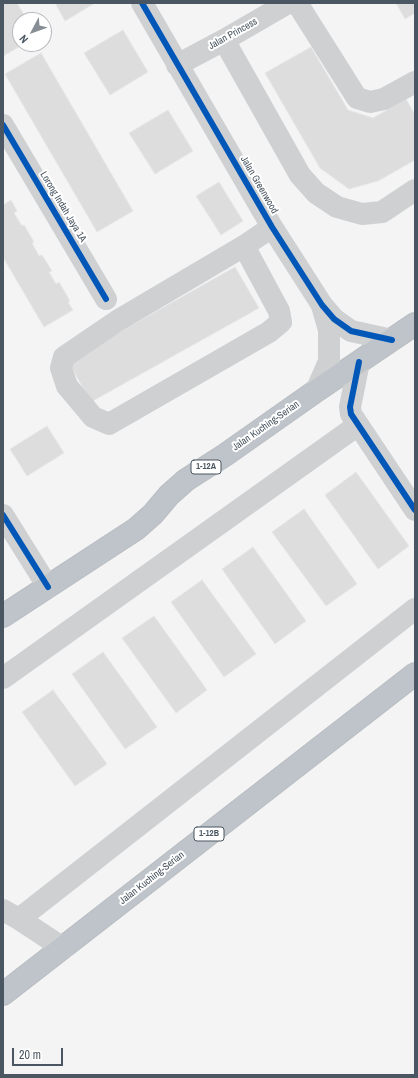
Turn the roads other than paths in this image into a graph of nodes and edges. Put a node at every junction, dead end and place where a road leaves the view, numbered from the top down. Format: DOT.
graph roads {
  1 [pos="142,3"];
  2 [pos="288,3"];
  3 [pos="297,3"];
  4 [pos="224,40"];
  5 [pos="177,65"];
  6 [pos="415,82"];
  7 [pos="3,125"];
  8 [pos="415,190"];
  9 [pos="272,227"];
  10 [pos="244,246"];
  11 [pos="106,299"];
  12 [pos="322,305"];
  13 [pos="415,324"];
  14 [pos="392,340"];
  15 [pos="359,362"];
  16 [pos="316,391"];
  17 [pos="358,425"];
  18 [pos="415,510"];
  19 [pos="3,515"];
  20 [pos="48,587"];
  21 [pos="415,610"];
  22 [pos="3,616"];
  23 [pos="415,674"];
  24 [pos="3,678"];
  25 [pos="11,914"];
  26 [pos="63,948"];
  27 [pos="3,994"];
  1 -- 5 [label="street, Jalan Greenwood"];
  2 -- 4 [label="street, Jalan Princess"];
  3 -- 6 [label="street"];
  4 -- 5 [label="street, Jalan Princess"];
  4 -- 8 [label="street"];
  5 -- 9 [label="street, Jalan Greenwood"];
  7 -- 11 [label="street, Lorong Indah Jaya 1A"];
  9 -- 10 [label="street"];
  9 -- 12 [label="street, Jalan Greenwood"];
  10 -- 10 [label="street"];
  12 -- 14 [label="street, Jalan Greenwood"];
  12 -- 16 [label="street"];
  13 -- 14 [label="highway, Jalan Kuching-Serian / 1-12A"];
  14 -- 15 [label="highway, Jalan Kuching-Serian / 1-12A"];
  15 -- 16 [label="highway, Jalan Kuching-Serian / 1-12A"];
  15 -- 17 [label="street"];
  16 -- 20 [label="highway, Jalan Kuching-Serian / 1-12A"];
  17 -- 18 [label="street"];
  17 -- 24 [label="street"];
  19 -- 20 [label="street"];
  20 -- 22 [label="highway, Jalan Kuching-Serian / 1-12A"];
  21 -- 25 [label="street"];
  23 -- 26 [label="highway, Jalan Kuching-Serian / 1-12B"];
  25 -- 26 [label="street"];
  26 -- 27 [label="highway, Jalan Kuching-Serian / 1-12B"];
}
